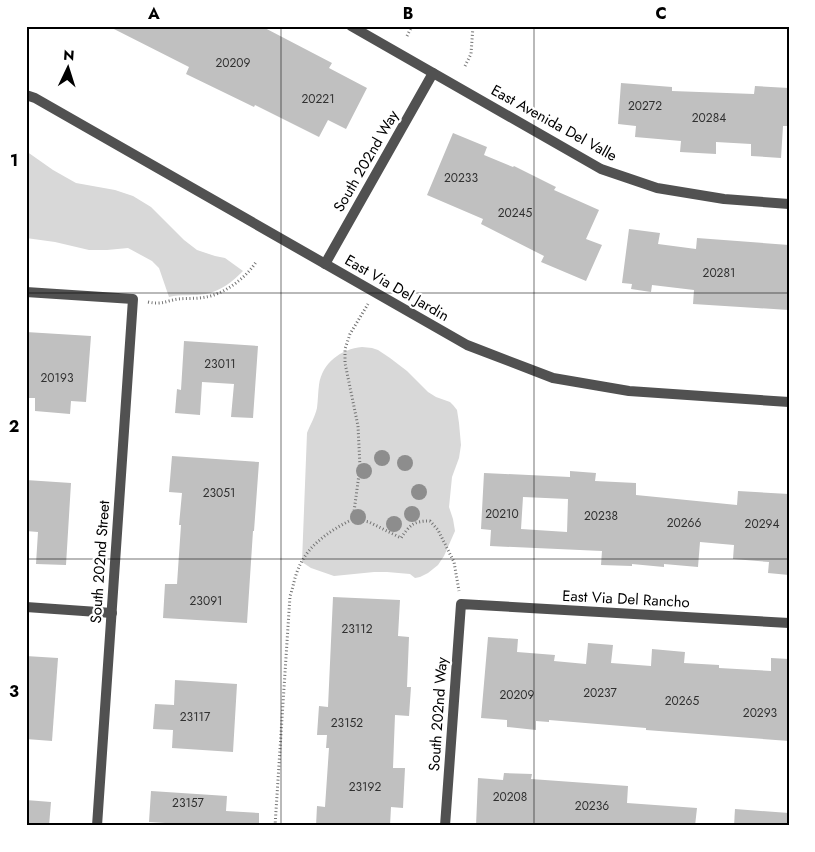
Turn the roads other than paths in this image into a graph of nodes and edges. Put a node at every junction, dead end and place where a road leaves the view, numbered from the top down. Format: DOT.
graph roads {
  1 [pos="351,26"];
  2 [pos="433,73"];
  3 [pos="26,95"];
  4 [pos="789,204"];
  5 [pos="325,264"];
  6 [pos="26,292"];
  7 [pos="789,402"];
  8 [pos="461,604"];
  9 [pos="26,607"];
  10 [pos="112,613"];
  11 [pos="789,623"];
  12 [pos="97,826"];
  13 [pos="445,826"];
  1 -- 2 [label="street, East Avenida Del Valle"];
  2 -- 4 [label="street, East Avenida Del Valle"];
  2 -- 5 [label="street, South 202nd Way"];
  3 -- 5 [label="street, East Via Del Jardin"];
  5 -- 7 [label="street, East Via Del Jardin"];
  6 -- 10 [label="street, South 202nd Street"];
  8 -- 11 [label="street, East Via Del Rancho"];
  8 -- 13 [label="street, South 202nd Way"];
  9 -- 10 [label="street"];
  10 -- 12 [label="street, South 202nd Street"];
}
